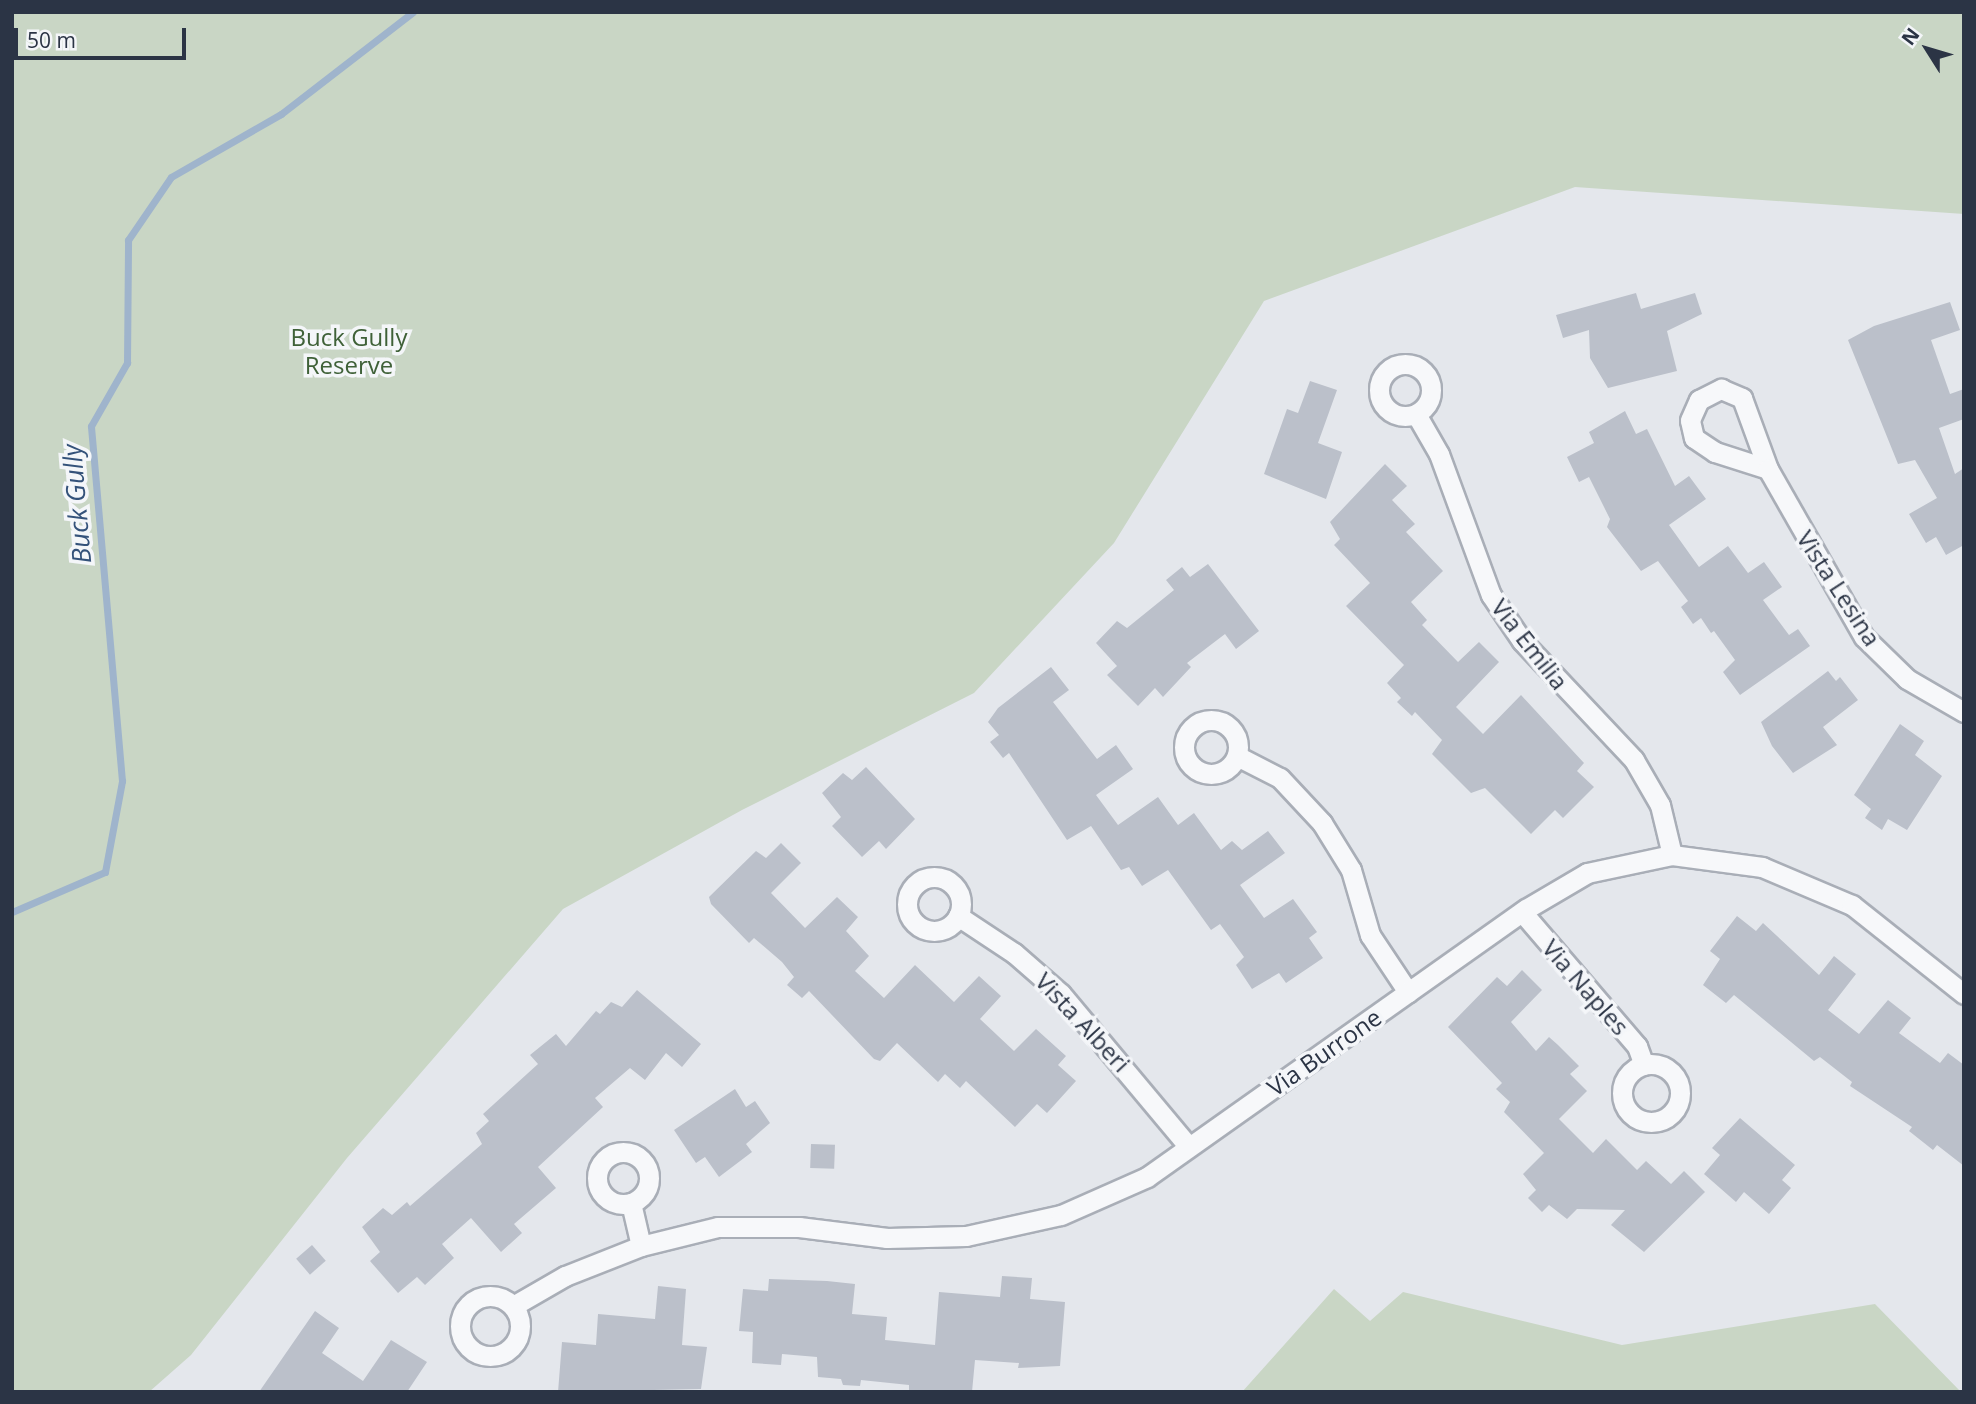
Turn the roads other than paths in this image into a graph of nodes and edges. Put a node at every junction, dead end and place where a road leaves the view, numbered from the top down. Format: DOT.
graph roads {
  1 [pos="1416,414"];
  2 [pos="1768,469"];
  3 [pos="1964,712"];
  4 [pos="1237,756"];
  5 [pos="1672,855"];
  6 [pos="1522,912"];
  7 [pos="958,916"];
  8 [pos="1408,992"];
  9 [pos="1964,994"];
  10 [pos="1644,1065"];
  11 [pos="1189,1147"];
  12 [pos="631,1203"];
  13 [pos="641,1246"];
  14 [pos="513,1306"];
  1 -- 5 [label="street, Via Emilia"];
  2 -- 2 [label="street, Vista Lesina"];
  2 -- 3 [label="street, Vista Lesina"];
  4 -- 8 [label="street"];
  5 -- 6 [label="street, Via Burrone"];
  5 -- 9 [label="street, Via Burrone"];
  6 -- 8 [label="street, Via Burrone"];
  6 -- 10 [label="street, Via Naples"];
  7 -- 11 [label="street, Vista Alberi"];
  8 -- 11 [label="street, Via Burrone"];
  11 -- 13 [label="street, Via Burrone"];
  12 -- 13 [label="street"];
  13 -- 14 [label="street, Via Burrone"];
}
